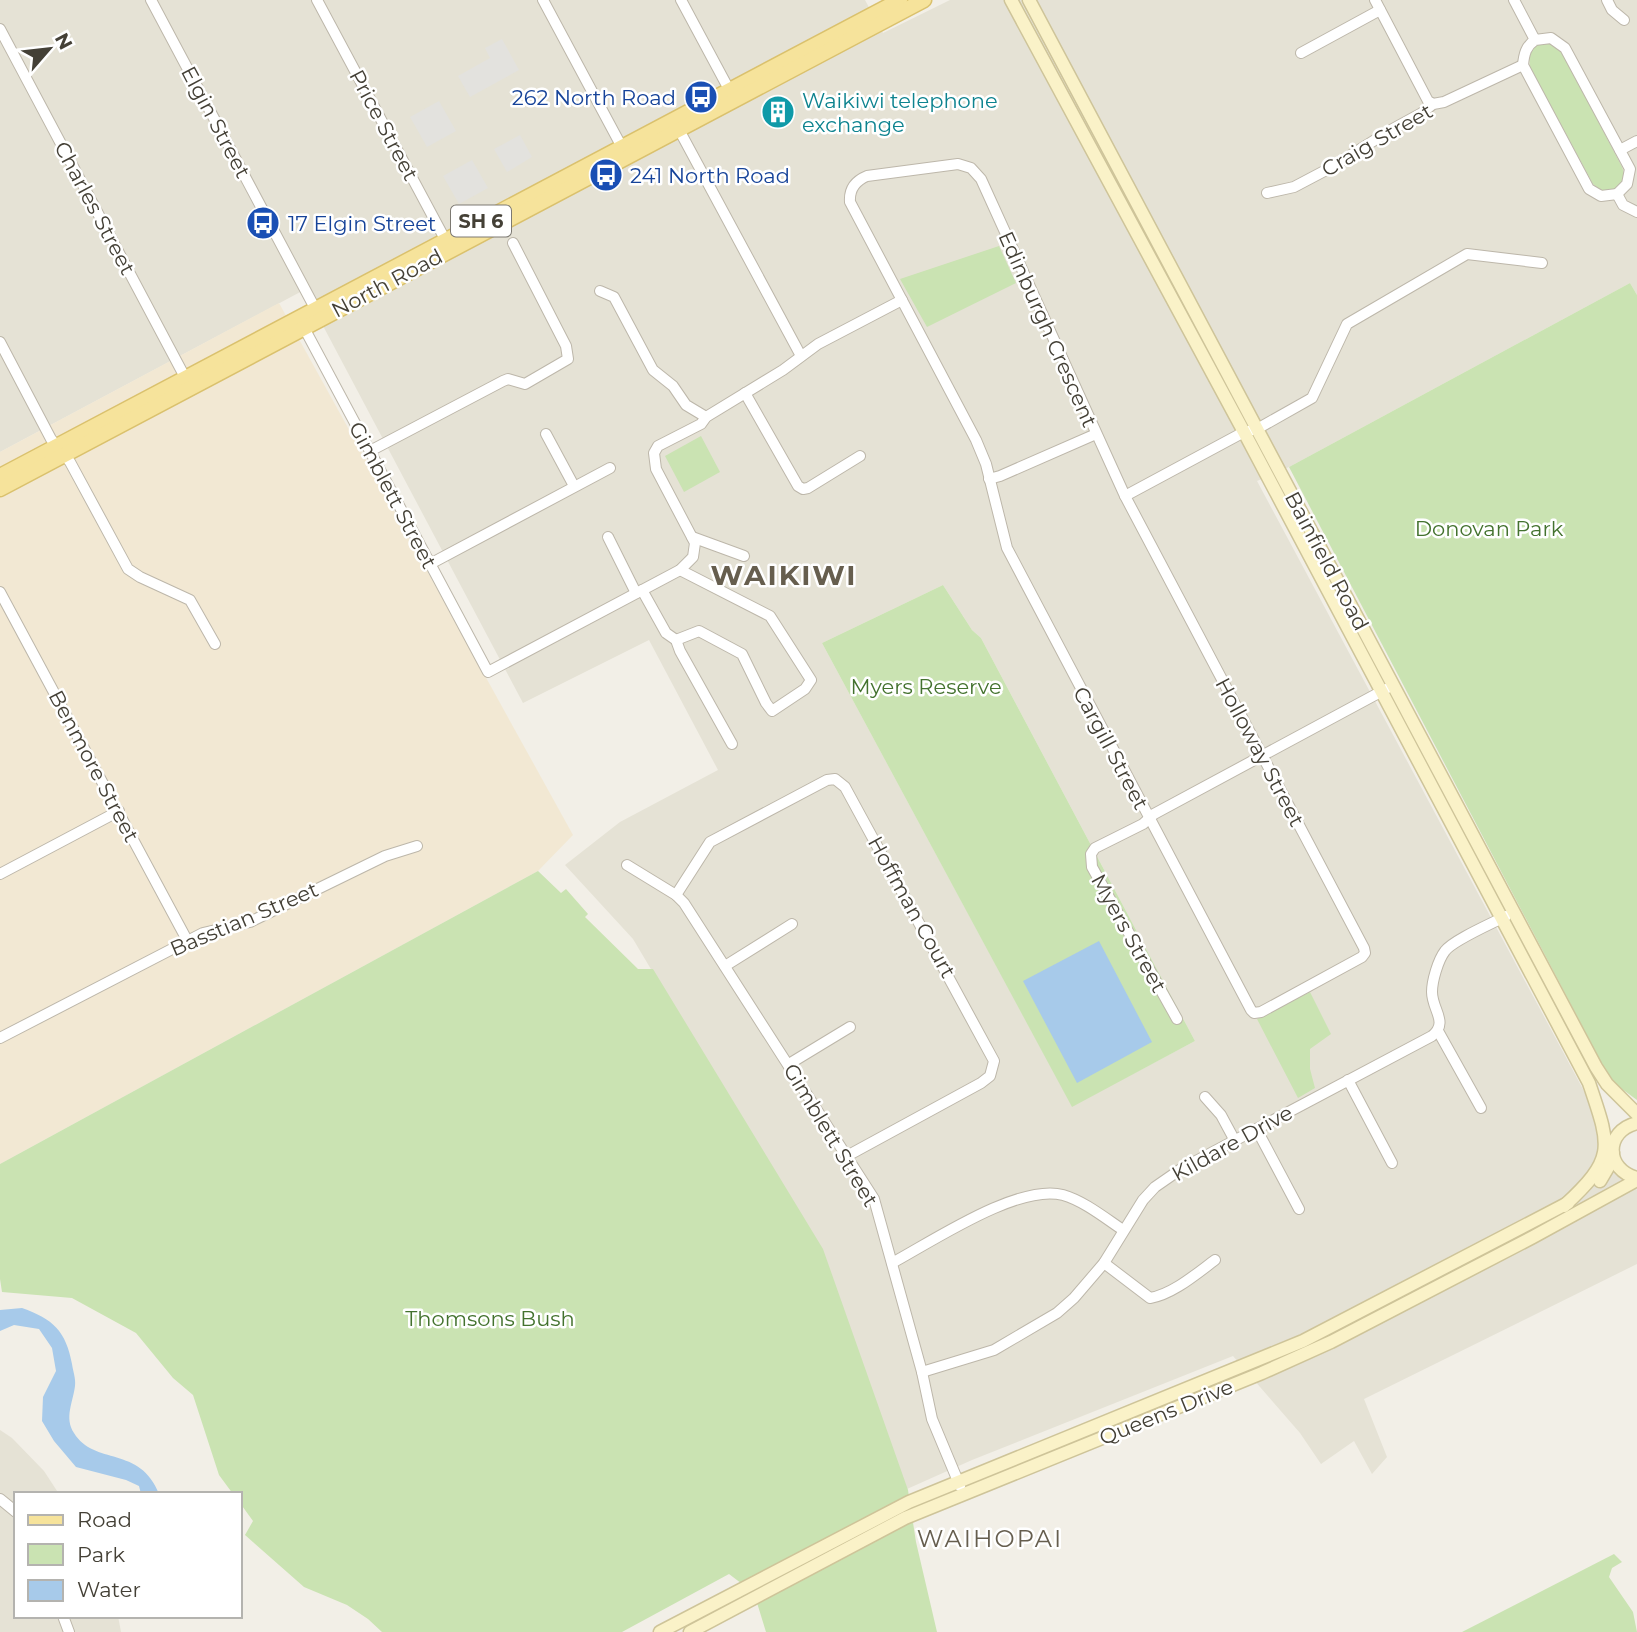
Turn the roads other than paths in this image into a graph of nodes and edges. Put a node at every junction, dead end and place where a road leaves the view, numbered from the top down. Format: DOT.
graph roads {
  1 [pos="152,0"];
  2 [pos="317,0"];
  3 [pos="543,0"];
  4 [pos="681,0"];
  5 [pos="900,0"];
  6 [pos="924,0"];
  7 [pos="1375,0"];
  8 [pos="1514,0"];
  9 [pos="1606,0"];
  10 [pos="1029,2"];
  11 [pos="1014,5"];
  12 [pos="885,9"];
  13 [pos="1380,10"];
  14 [pos="1624,20"];
  15 [pos="0,29"];
  16 [pos="1535,40"];
  17 [pos="1301,53"];
  18 [pos="1523,65"];
  19 [pos="732,95"];
  20 [pos="1433,104"];
  21 [pos="1082,115"];
  22 [pos="676,125"];
  23 [pos="1637,141"];
  24 [pos="1620,150"];
  25 [pos="624,152"];
  26 [pos="1267,193"];
  27 [pos="1618,194"];
  28 [pos="1637,212"];
  29 [pos="513,243"];
  30 [pos="448,245"];
  31 [pos="1542,263"];
  32 [pos="600,291"];
  33 [pos="902,300"];
  34 [pos="318,314"];
  35 [pos="301,323"];
  36 [pos="0,342"];
  37 [pos="801,355"];
  38 [pos="188,383"];
  39 [pos="746,393"];
  40 [pos="706,417"];
  41 [pos="1250,430"];
  42 [pos="546,434"];
  43 [pos="1096,434"];
  44 [pos="60,451"];
  45 [pos="370,452"];
  46 [pos="860,456"];
  47 [pos="610,468"];
  48 [pos="0,476"];
  49 [pos="989,479"];
  50 [pos="574,486"];
  51 [pos="0,489"];
  52 [pos="1125,496"];
  53 [pos="608,537"];
  54 [pos="692,537"];
  55 [pos="744,556"];
  56 [pos="430,564"];
  57 [pos="680,570"];
  58 [pos="639,591"];
  59 [pos="0,592"];
  60 [pos="676,640"];
  61 [pos="215,644"];
  62 [pos="1387,688"];
  63 [pos="732,744"];
  64 [pos="1262,755"];
  65 [pos="119,811"];
  66 [pos="1148,819"];
  67 [pos="416,846"];
  68 [pos="627,865"];
  69 [pos="0,874"];
  70 [pos="676,895"];
  71 [pos="1507,915"];
  72 [pos="792,924"];
  73 [pos="187,940"];
  74 [pos="725,966"];
  75 [pos="1251,1010"];
  76 [pos="1177,1019"];
  77 [pos="850,1027"];
  78 [pos="1438,1031"];
  79 [pos="0,1038"];
  80 [pos="789,1064"];
  81 [pos="1348,1080"];
  82 [pos="1205,1097"];
  83 [pos="1481,1108"];
  84 [pos="1637,1114"];
  85 [pos="1637,1123"];
  86 [pos="1257,1130"];
  87 [pos="1235,1141"];
  88 [pos="1611,1143"];
  89 [pos="847,1156"];
  90 [pos="1392,1163"];
  91 [pos="1637,1179"];
  92 [pos="1563,1206"];
  93 [pos="1300,1209"];
  94 [pos="1123,1230"];
  95 [pos="1530,1231"];
  96 [pos="1214,1260"];
  97 [pos="892,1263"];
  98 [pos="1104,1263"];
  99 [pos="922,1372"];
  100 [pos="961,1487"];
  101 [pos="0,1499"];
  102 [pos="14,1510"];
  103 [pos="660,1632"];
  104 [pos="690,1632"];
  1 -- 34 [label="street, Elgin Street"];
  2 -- 30 [label="street, Price Street"];
  3 -- 25 [label="street"];
  4 -- 19 [label="street"];
  5 -- 12 [label="main road, North Road / SH 6"];
  6 -- 12 [label="main road, North Road / SH 6"];
  7 -- 13 [label="street"];
  8 -- 16 [label="street"];
  9 -- 14 [label="street"];
  10 -- 11 [label="main road"];
  10 -- 21 [label="main road, Bainfield Road"];
  11 -- 21 [label="main road, Bainfield Road"];
  12 -- 19 [label="main road, North Road / SH 6"];
  13 -- 17 [label="street"];
  13 -- 20 [label="street"];
  15 -- 38 [label="street, Charles Street"];
  16 -- 18 [label="street"];
  16 -- 24 [label="street"];
  18 -- 20 [label="street, Craig Street"];
  18 -- 27 [label="street"];
  19 -- 22 [label="main road, North Road / SH 6"];
  20 -- 26 [label="street, Craig Street"];
  21 -- 41 [label="main road, Bainfield Road"];
  22 -- 25 [label="main road, North Road / SH 6"];
  22 -- 37 [label="street"];
  23 -- 24 [label="street"];
  24 -- 27 [label="street"];
  25 -- 30 [label="main road, North Road / SH 6"];
  27 -- 28 [label="street"];
  29 -- 45 [label="street"];
  30 -- 34 [label="main road, North Road / SH 6"];
  31 -- 41 [label="street"];
  32 -- 40 [label="street"];
  33 -- 37 [label="street"];
  33 -- 43 [label="street, Edinburgh Crescent"];
  33 -- 49 [label="street, Edinburgh Crescent"];
  34 -- 35 [label="main road, North Road / SH 6"];
  35 -- 38 [label="main road, North Road / SH 6"];
  35 -- 45 [label="street, Gimblett Street"];
  36 -- 44 [label="street"];
  37 -- 39 [label="street"];
  38 -- 44 [label="main road, North Road / SH 6"];
  39 -- 40 [label="street"];
  39 -- 46 [label="street"];
  40 -- 54 [label="street"];
  41 -- 52 [label="street"];
  41 -- 62 [label="main road, Bainfield Road"];
  42 -- 50 [label="street"];
  43 -- 49 [label="street, Edinburgh Crescent"];
  43 -- 52 [label="street, Holloway Street"];
  44 -- 48 [label="main road, North Road / SH 6"];
  44 -- 51 [label="main road, North Road / SH 6"];
  44 -- 61 [label="street"];
  45 -- 56 [label="street, Gimblett Street"];
  47 -- 50 [label="street"];
  49 -- 66 [label="street, Cargill Street"];
  50 -- 56 [label="street"];
  52 -- 64 [label="street, Holloway Street"];
  53 -- 58 [label="street"];
  54 -- 55 [label="street"];
  54 -- 57 [label="street"];
  56 -- 58 [label="street, Gimblett Street"];
  57 -- 58 [label="street"];
  57 -- 60 [label="street"];
  58 -- 60 [label="street"];
  59 -- 65 [label="street, Benmore Street"];
  60 -- 63 [label="street"];
  62 -- 64 [label="street, Myers Street"];
  62 -- 71 [label="main road, Bainfield Road"];
  64 -- 66 [label="street, Myers Street"];
  64 -- 75 [label="street, Holloway Street"];
  65 -- 69 [label="street"];
  65 -- 73 [label="street, Benmore Street"];
  66 -- 75 [label="street, Cargill Street"];
  66 -- 76 [label="street, Myers Street"];
  67 -- 73 [label="street, Basstian Street"];
  68 -- 70 [label="street, Gimblett Street"];
  70 -- 74 [label="street, Gimblett Street"];
  70 -- 89 [label="street, Hoffman Court"];
  71 -- 78 [label="street"];
  71 -- 84 [label="main road, Bainfield Road"];
  71 -- 88 [label="main road, Bainfield Road"];
  72 -- 74 [label="street"];
  73 -- 79 [label="street, Basstian Street"];
  74 -- 80 [label="street, Gimblett Street"];
  77 -- 80 [label="street"];
  78 -- 81 [label="street, Kildare Drive"];
  78 -- 83 [label="street"];
  80 -- 89 [label="street, Gimblett Street"];
  81 -- 86 [label="street, Kildare Drive"];
  81 -- 90 [label="street"];
  82 -- 87 [label="street"];
  85 -- 88 [label="main road"];
  86 -- 87 [label="street, Kildare Drive"];
  86 -- 93 [label="street"];
  87 -- 94 [label="street, Kildare Drive"];
  88 -- 91 [label="main road, Bainfield Road"];
  88 -- 92 [label="main road, Queens Drive"];
  88 -- 92 [label="main road, Queens Drive"];
  89 -- 97 [label="street, Gimblett Street"];
  91 -- 95 [label="main road, Queens Drive"];
  92 -- 95 [label="main road, Queens Drive"];
  94 -- 97 [label="street"];
  94 -- 98 [label="street, Kildare Drive"];
  95 -- 100 [label="main road, Queens Drive"];
  96 -- 98 [label="street"];
  97 -- 99 [label="street, Gimblett Street"];
  98 -- 99 [label="street, Kildare Drive"];
  99 -- 100 [label="street, Gimblett Street"];
  100 -- 103 [label="main road, Queens Drive"];
  100 -- 104 [label="main road, Queens Drive"];
  101 -- 102 [label="street"];
}
